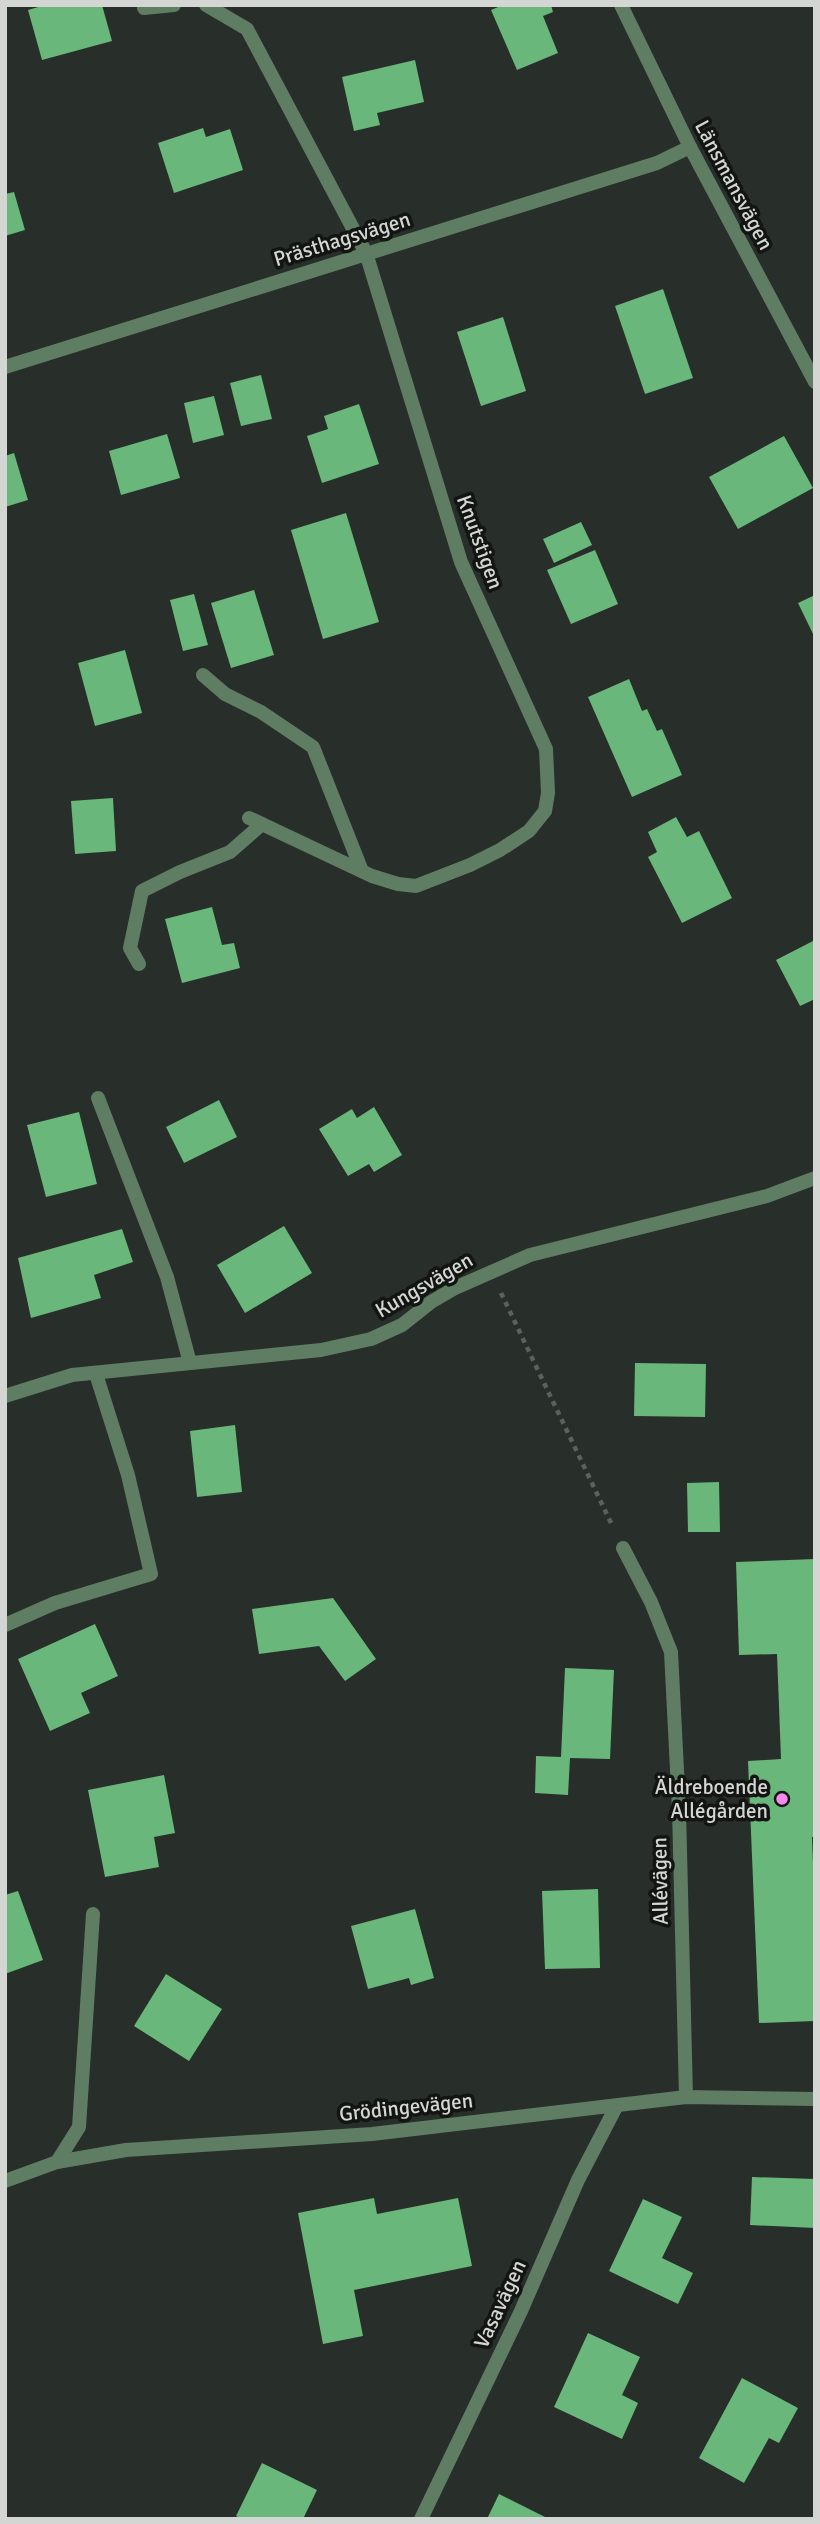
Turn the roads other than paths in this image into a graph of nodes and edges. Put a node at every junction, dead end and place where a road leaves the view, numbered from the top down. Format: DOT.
graph roads {
  1 [pos="174,5"];
  2 [pos="206,5"];
  3 [pos="621,5"];
  4 [pos="144,8"];
  5 [pos="690,147"];
  6 [pos="366,253"];
  7 [pos="5,367"];
  8 [pos="815,382"];
  9 [pos="203,675"];
  10 [pos="362,871"];
  11 [pos="139,964"];
  12 [pos="98,1098"];
  13 [pos="815,1178"];
  14 [pos="190,1363"];
  15 [pos="96,1374"];
  16 [pos="5,1395"];
  17 [pos="624,1548"];
  18 [pos="5,1625"];
  19 [pos="93,1914"];
  20 [pos="686,2097"];
  21 [pos="815,2099"];
  22 [pos="616,2107"];
  23 [pos="57,2162"];
  24 [pos="5,2181"];
  25 [pos="421,2519"];
  1 -- 4 [label="street"];
  2 -- 6 [label="street, Knutstigen"];
  3 -- 5 [label="street, Länsmansvägen"];
  5 -- 6 [label="street, Prästhagsvägen"];
  5 -- 8 [label="street, Länsmansvägen"];
  6 -- 7 [label="street, Prästhagsvägen"];
  6 -- 10 [label="street, Knutstigen"];
  9 -- 10 [label="street"];
  10 -- 11 [label="street, Knutstigen"];
  12 -- 14 [label="street"];
  13 -- 14 [label="street, Kungsvägen"];
  14 -- 15 [label="street, Kungsvägen"];
  15 -- 16 [label="street, Kungsvägen"];
  15 -- 18 [label="street"];
  17 -- 20 [label="street, Allévägen"];
  19 -- 23 [label="street"];
  20 -- 21 [label="street, Grödingevägen"];
  20 -- 22 [label="street, Grödingevägen"];
  22 -- 23 [label="street, Grödingevägen"];
  22 -- 25 [label="street, Vasavägen"];
  23 -- 24 [label="street, Grödingevägen"];
}
